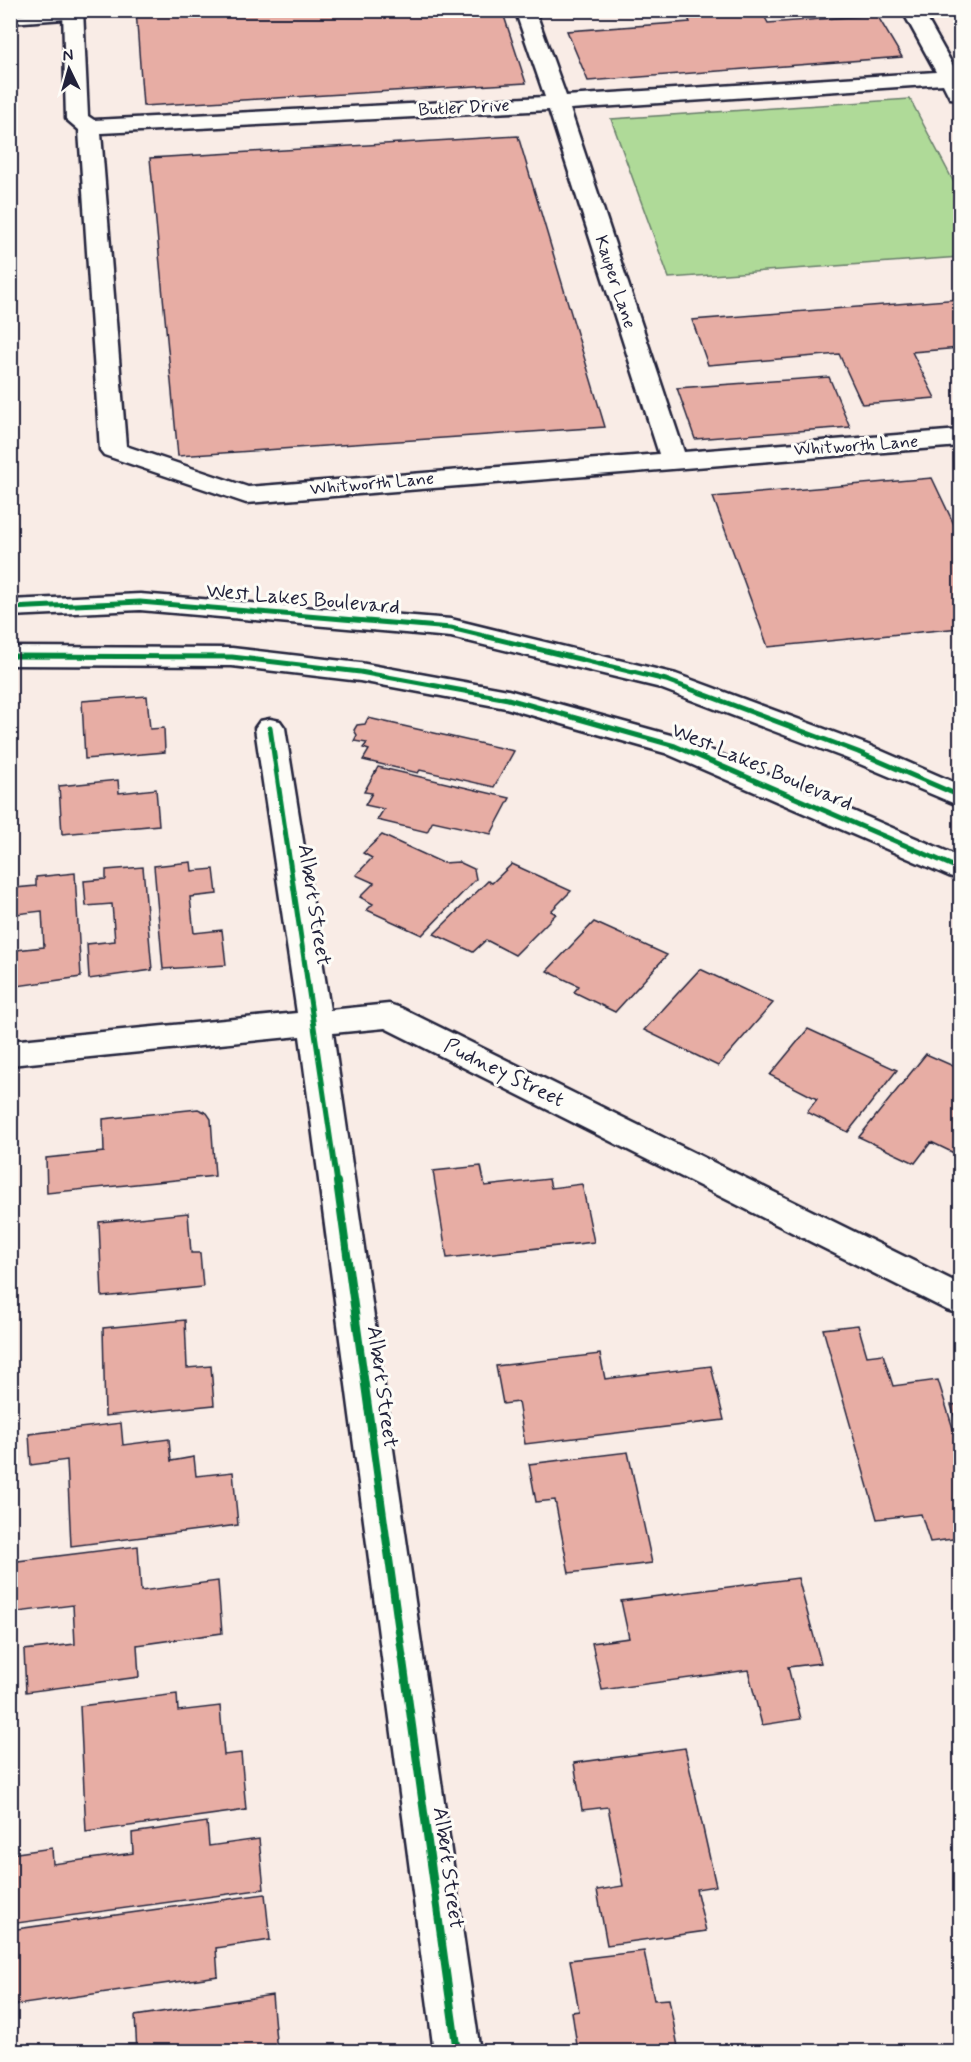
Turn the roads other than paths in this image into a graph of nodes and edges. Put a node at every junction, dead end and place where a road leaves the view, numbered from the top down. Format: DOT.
graph roads {
  1 [pos="525,10"];
  2 [pos="912,10"];
  3 [pos="73,13"];
  4 [pos="10,19"];
  5 [pos="955,77"];
  6 [pos="960,98"];
  7 [pos="558,103"];
  8 [pos="90,127"];
  9 [pos="960,438"];
  10 [pos="673,459"];
  11 [pos="10,608"];
  12 [pos="10,656"];
  13 [pos="270,728"];
  14 [pos="960,796"];
  15 [pos="960,869"];
  16 [pos="315,1022"];
  17 [pos="10,1053"];
  18 [pos="960,1300"];
  19 [pos="457,2052"];
  1 -- 7 [label="street, Kauper Lane"];
  2 -- 5 [label="street"];
  3 -- 4 [label="lane"];
  3 -- 8 [label="street"];
  5 -- 6 [label="street"];
  5 -- 7 [label="street, Butler Drive"];
  7 -- 8 [label="street, Butler Drive"];
  7 -- 10 [label="street, Kauper Lane"];
  8 -- 10 [label="street, Whitworth Lane"];
  9 -- 10 [label="street, Whitworth Lane"];
  11 -- 14 [label="street, West Lakes Boulevard"];
  12 -- 15 [label="street, West Lakes Boulevard"];
  13 -- 16 [label="street, Albert Street"];
  16 -- 17 [label="street, Pudney Street"];
  16 -- 18 [label="street, Pudney Street"];
  16 -- 19 [label="street, Albert Street"];
}
